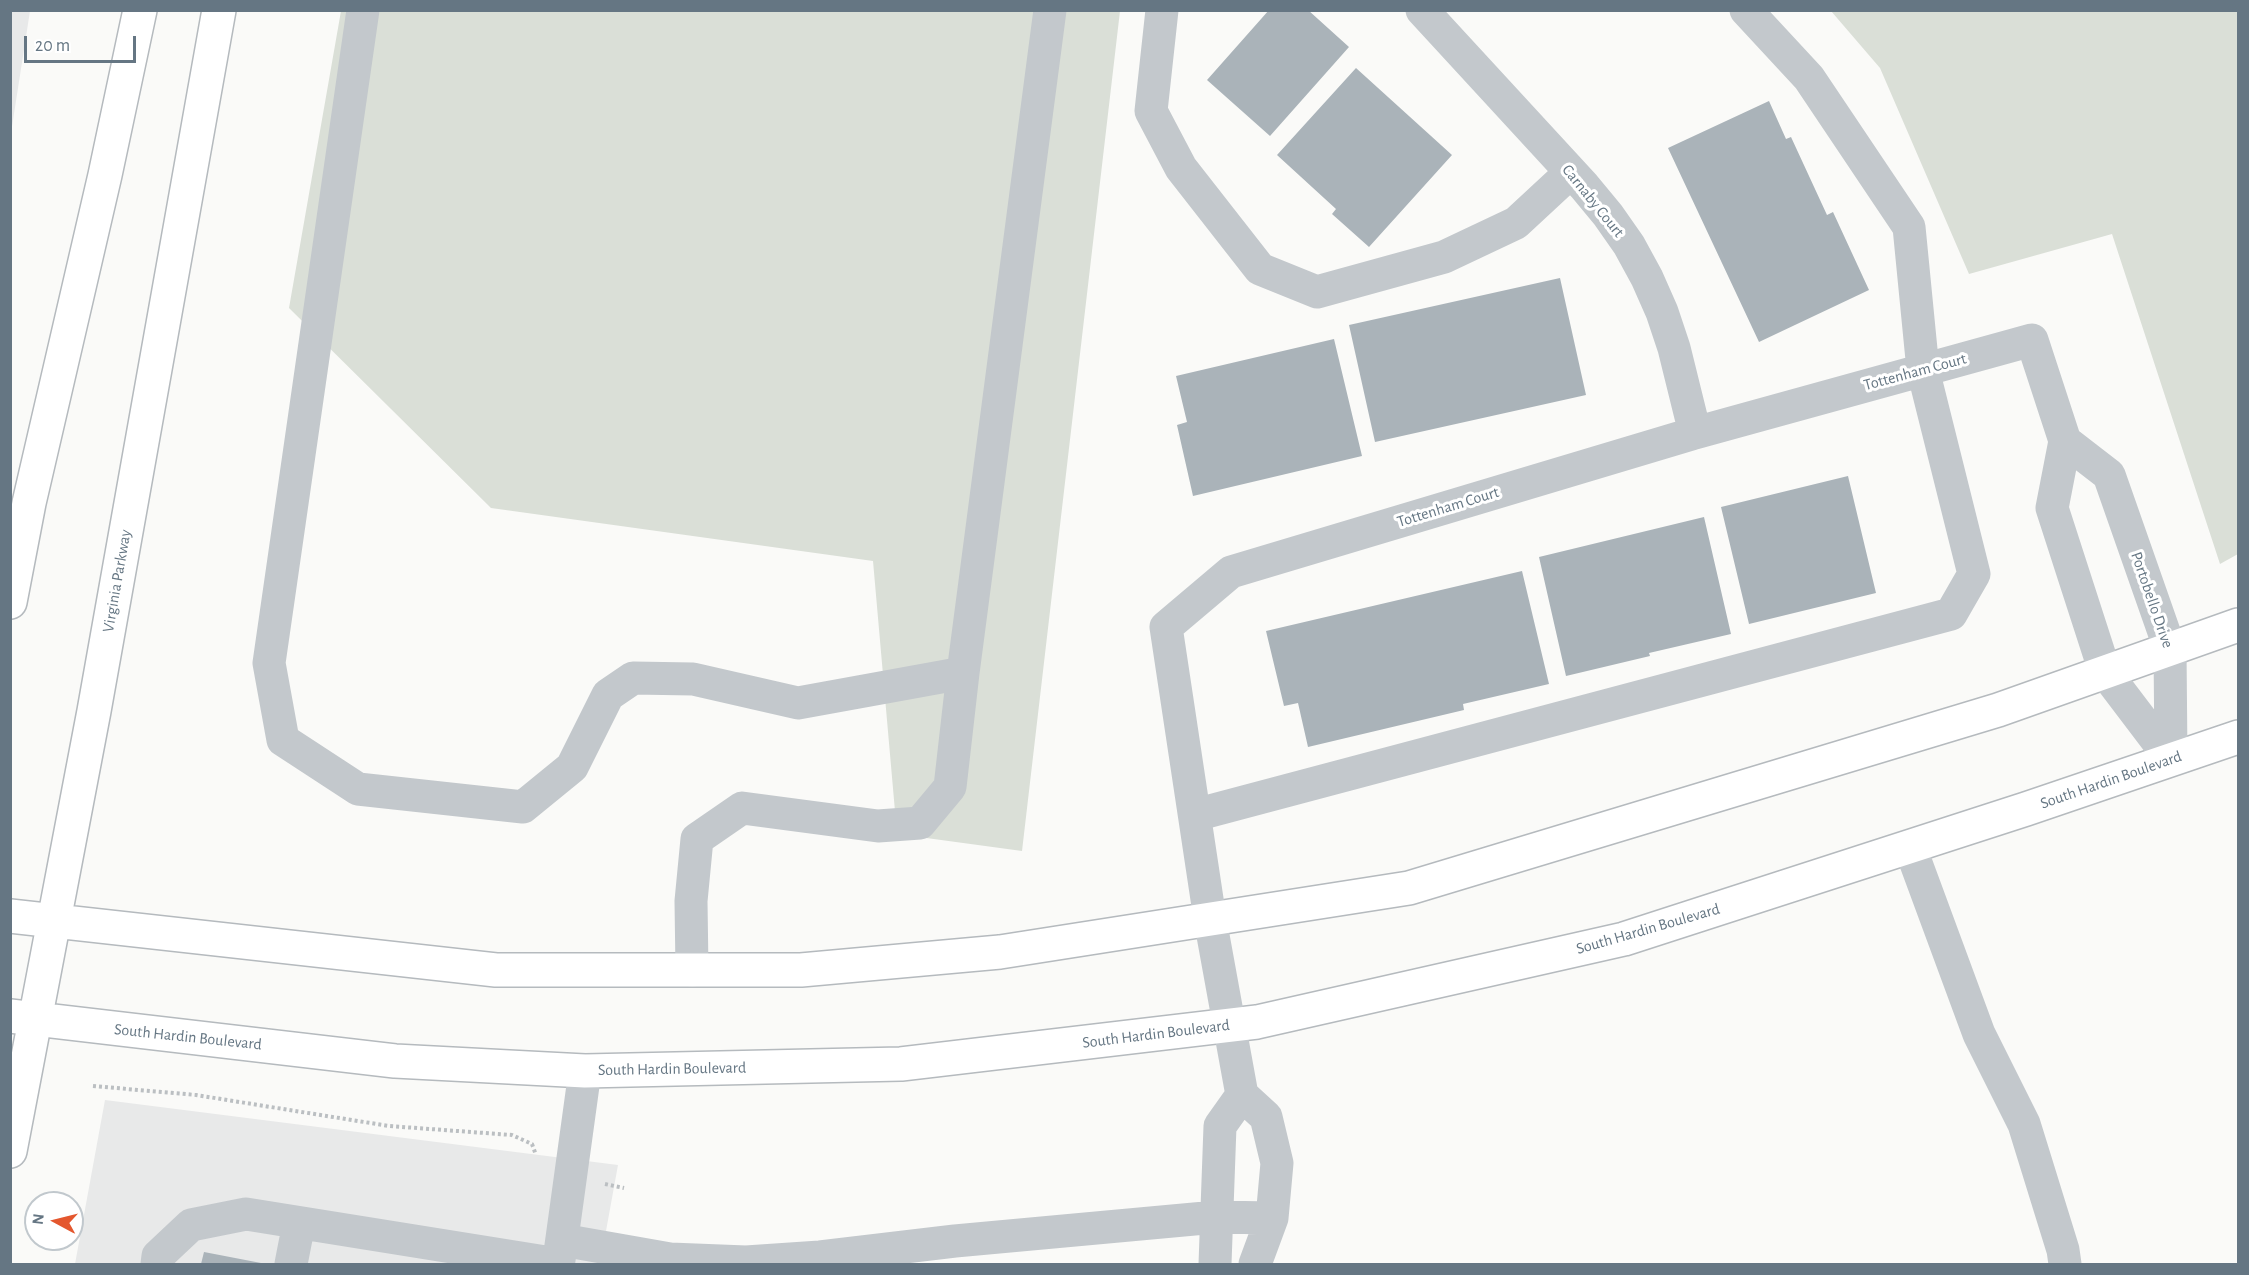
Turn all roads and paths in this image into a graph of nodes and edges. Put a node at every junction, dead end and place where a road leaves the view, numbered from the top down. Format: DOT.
graph roads {
  1 [pos="140,10"];
  2 [pos="219,10"];
  3 [pos="363,10"];
  4 [pos="1050,10"];
  5 [pos="1162,10"];
  6 [pos="1422,10"];
  7 [pos="1746,10"];
  8 [pos="1571,172"];
  9 [pos="1923,370"];
  10 [pos="1695,432"];
  11 [pos="2065,441"];
  12 [pos="10,602"];
  13 [pos="2238,625"];
  14 [pos="2170,649"];
  15 [pos="2105,672"];
  16 [pos="963,673"];
  17 [pos="2238,737"];
  18 [pos="2171,759"];
  19 [pos="1195,815"];
  20 [pos="1910,847"];
  21 [pos="10,916"];
  22 [pos="1210,919"];
  23 [pos="54,922"];
  24 [pos="692,970"];
  25 [pos="23,1018"];
  26 [pos="1229,1026"];
  27 [pos="585,1071"];
  28 [pos="93,1086"];
  29 [pos="1242,1095"];
  30 [pos="10,1151"];
  31 [pos="570,1177"];
  32 [pos="624,1188"];
  33 [pos="1216,1217"];
  34 [pos="1272,1218"];
  35 [pos="299,1223"];
  36 [pos="953,1253"];
  37 [pos="559,1256"];
  38 [pos="670,1262"];
  39 [pos="157,1264"];
  40 [pos="291,1264"];
  41 [pos="1215,1264"];
  42 [pos="1255,1264"];
  43 [pos="2065,1264"];
  1 -- 12 [label="main road"];
  2 -- 23 [label="main road, Virginia Parkway"];
  3 -- 16 [label="street"];
  4 -- 16 [label="street"];
  5 -- 8 [label="street"];
  6 -- 8 [label="street, Carnaby Court"];
  7 -- 9 [label="street"];
  8 -- 10 [label="street, Carnaby Court"];
  9 -- 10 [label="street, Tottenham Court"];
  9 -- 11 [label="street, Tottenham Court"];
  9 -- 19 [label="street"];
  10 -- 19 [label="street, Tottenham Court"];
  11 -- 14 [label="street, Portobello Drive"];
  11 -- 15 [label="street"];
  13 -- 14 [label="main road"];
  14 -- 15 [label="main road"];
  14 -- 18 [label="street, Portobello Drive"];
  15 -- 18 [label="street"];
  15 -- 22 [label="main road"];
  16 -- 24 [label="street"];
  17 -- 18 [label="main road, South Hardin Boulevard"];
  18 -- 20 [label="main road, South Hardin Boulevard"];
  19 -- 22 [label="street, Tottenham Court"];
  20 -- 26 [label="main road, South Hardin Boulevard"];
  20 -- 43 [label="street"];
  21 -- 23 [label="main road"];
  22 -- 24 [label="main road"];
  22 -- 26 [label="street, Tottenham Court"];
  23 -- 24 [label="main road"];
  23 -- 25 [label="main road, Virginia Parkway"];
  25 -- 27 [label="main road, South Hardin Boulevard"];
  25 -- 30 [label="main road, Virginia Parkway"];
  26 -- 27 [label="main road, South Hardin Boulevard"];
  26 -- 29 [label="street, Tottenham Court"];
  27 -- 31 [label="street"];
  28 -- 31 [label="path"];
  29 -- 33 [label="street"];
  29 -- 34 [label="street"];
  31 -- 32 [label="path"];
  31 -- 37 [label="street"];
  33 -- 34 [label="street"];
  33 -- 36 [label="street"];
  33 -- 41 [label="street"];
  34 -- 42 [label="street"];
  35 -- 37 [label="street"];
  35 -- 39 [label="street"];
  35 -- 40 [label="street"];
  36 -- 38 [label="street"];
  37 -- 38 [label="street"];
}
